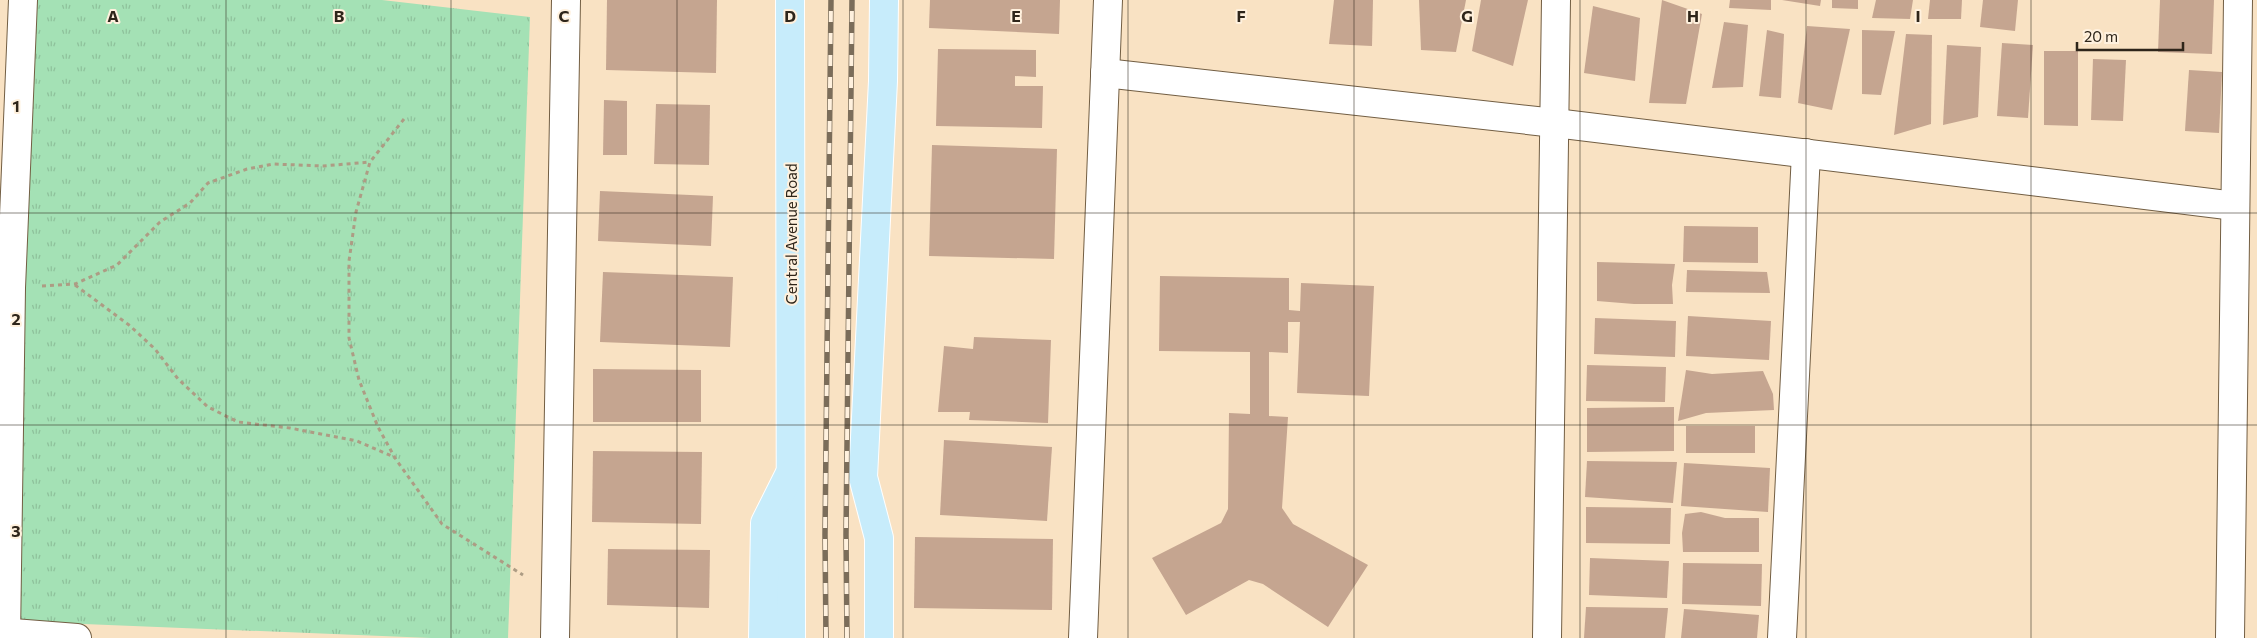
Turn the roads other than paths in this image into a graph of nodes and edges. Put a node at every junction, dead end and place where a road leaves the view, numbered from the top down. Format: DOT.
graph roads {
  1 [pos="23,0"];
  2 [pos="566,0"];
  3 [pos="790,0"];
  4 [pos="884,0"];
  5 [pos="1108,0"];
  6 [pos="1556,0"];
  7 [pos="2238,0"];
  8 [pos="1105,74"];
  9 [pos="1555,123"];
  10 [pos="1806,154"];
  11 [pos="2235,206"];
  12 [pos="5,387"];
  13 [pos="792,469"];
  14 [pos="863,477"];
  15 [pos="4,634"];
  16 [pos="77,638"];
  17 [pos="555,638"];
  18 [pos="763,638"];
  19 [pos="791,638"];
  20 [pos="863,638"];
  21 [pos="879,638"];
  22 [pos="1083,638"];
  23 [pos="1547,638"];
  24 [pos="1782,638"];
  25 [pos="2230,638"];
  1 -- 12 [label="street"];
  2 -- 17 [label="street"];
  3 -- 13 [label="main road, Central Avenue Road"];
  4 -- 14 [label="main road"];
  5 -- 8 [label="street"];
  6 -- 9 [label="street"];
  7 -- 11 [label="street"];
  8 -- 9 [label="street"];
  8 -- 22 [label="street"];
  9 -- 10 [label="street"];
  9 -- 23 [label="street"];
  10 -- 11 [label="street"];
  10 -- 24 [label="street"];
  11 -- 25 [label="street"];
  12 -- 15 [label="street"];
  13 -- 18 [label="main road, Central Avenue Road"];
  13 -- 19 [label="main road, Central Avenue Road"];
  14 -- 20 [label="main road"];
  14 -- 21 [label="main road"];
  15 -- 16 [label="street"];
}
